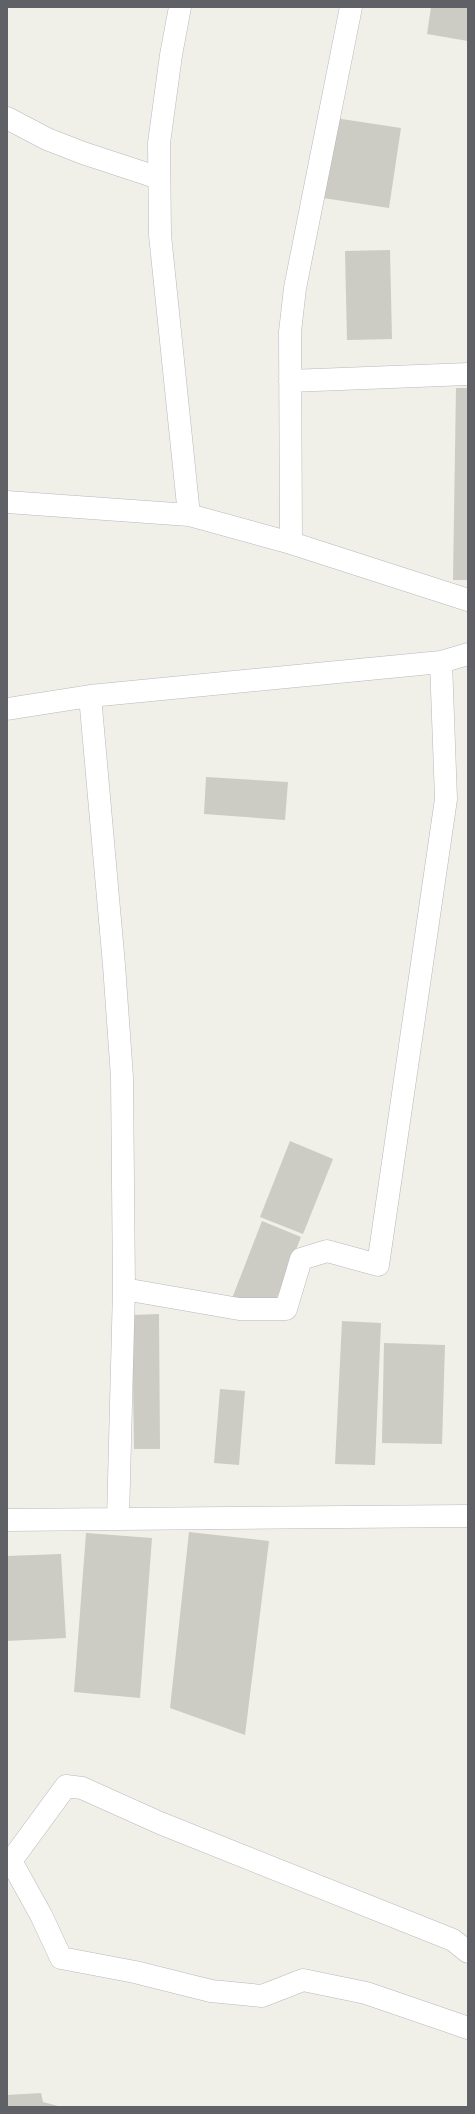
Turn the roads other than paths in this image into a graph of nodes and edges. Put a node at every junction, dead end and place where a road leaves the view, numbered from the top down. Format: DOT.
graph roads {
  1 [pos="180,7"];
  2 [pos="351,7"];
  3 [pos="7,118"];
  4 [pos="159,178"];
  5 [pos="468,374"];
  6 [pos="290,381"];
  7 [pos="7,502"];
  8 [pos="189,515"];
  9 [pos="291,543"];
  10 [pos="468,600"];
  11 [pos="468,654"];
  12 [pos="440,662"];
  13 [pos="90,696"];
  14 [pos="7,709"];
  15 [pos="124,1289"];
  16 [pos="468,1516"];
  17 [pos="118,1519"];
  18 [pos="7,1520"];
  19 [pos="9,1861"];
  20 [pos="468,1952"];
  21 [pos="468,2028"];
  1 -- 4 [label="street"];
  2 -- 6 [label="street"];
  3 -- 4 [label="street"];
  4 -- 8 [label="street"];
  5 -- 6 [label="street"];
  6 -- 9 [label="street"];
  7 -- 8 [label="street"];
  8 -- 9 [label="street"];
  9 -- 10 [label="street"];
  11 -- 12 [label="street"];
  12 -- 13 [label="street"];
  12 -- 15 [label="street"];
  13 -- 14 [label="street"];
  13 -- 15 [label="street"];
  15 -- 17 [label="street"];
  16 -- 17 [label="street"];
  17 -- 18 [label="street"];
  19 -- 20 [label="street"];
  19 -- 21 [label="street"];
}
